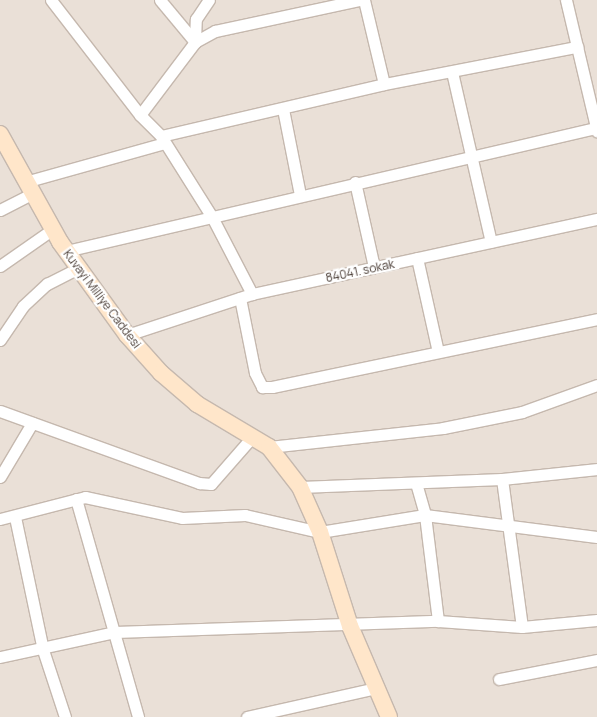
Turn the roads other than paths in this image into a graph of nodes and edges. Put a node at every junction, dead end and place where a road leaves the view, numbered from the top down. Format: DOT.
graph roads {
  1 [pos="51,0"];
  2 [pos="160,0"];
  3 [pos="209,0"];
  4 [pos="359,0"];
  5 [pos="364,0"];
  6 [pos="566,0"];
  7 [pos="195,42"];
  8 [pos="577,47"];
  9 [pos="452,72"];
  10 [pos="384,84"];
  11 [pos="283,108"];
  12 [pos="140,115"];
  13 [pos="597,130"];
  14 [pos="0,134"];
  15 [pos="163,140"];
  16 [pos="473,155"];
  17 [pos="355,182"];
  18 [pos="29,188"];
  19 [pos="300,195"];
  20 [pos="0,210"];
  21 [pos="212,217"];
  22 [pos="597,219"];
  23 [pos="53,230"];
  24 [pos="491,242"];
  25 [pos="66,251"];
  26 [pos="417,258"];
  27 [pos="0,266"];
  28 [pos="374,267"];
  29 [pos="78,268"];
  30 [pos="252,294"];
  31 [pos="240,298"];
  32 [pos="597,319"];
  33 [pos="127,335"];
  34 [pos="0,340"];
  35 [pos="438,352"];
  36 [pos="597,385"];
  37 [pos="0,411"];
  38 [pos="32,423"];
  39 [pos="252,437"];
  40 [pos="269,447"];
  41 [pos="597,469"];
  42 [pos="0,477"];
  43 [pos="502,479"];
  44 [pos="416,483"];
  45 [pos="300,487"];
  46 [pos="76,500"];
  47 [pos="425,515"];
  48 [pos="15,518"];
  49 [pos="0,519"];
  50 [pos="508,528"];
  51 [pos="320,532"];
  52 [pos="597,540"];
  53 [pos="597,620"];
  54 [pos="438,621"];
  55 [pos="350,626"];
  56 [pos="522,627"];
  57 [pos="115,632"];
  58 [pos="43,650"];
  59 [pos="0,657"];
  60 [pos="597,660"];
  61 [pos="499,679"];
  62 [pos="376,688"];
  63 [pos="65,717"];
  64 [pos="138,717"];
  65 [pos="249,717"];
  66 [pos="390,717"];
  1 -- 12 [label="street"];
  2 -- 7 [label="street"];
  3 -- 7 [label="street"];
  4 -- 7 [label="street"];
  5 -- 10 [label="street"];
  6 -- 8 [label="street"];
  7 -- 12 [label="street"];
  8 -- 9 [label="street"];
  8 -- 13 [label="street"];
  9 -- 10 [label="street"];
  9 -- 16 [label="street"];
  10 -- 11 [label="street"];
  11 -- 15 [label="street"];
  11 -- 19 [label="street"];
  12 -- 15 [label="street"];
  13 -- 16 [label="street"];
  14 -- 18 [label="street, Kuvayi Milliye Caddesi"];
  15 -- 18 [label="street"];
  15 -- 21 [label="street"];
  16 -- 17 [label="street"];
  16 -- 24 [label="street"];
  17 -- 19 [label="street"];
  17 -- 28 [label="street"];
  18 -- 20 [label="street"];
  18 -- 23 [label="street, Kuvayi Milliye Caddesi"];
  19 -- 21 [label="street"];
  21 -- 25 [label="street"];
  21 -- 30 [label="street"];
  22 -- 24 [label="street, 84041. sokak"];
  23 -- 25 [label="street, Kuvayi Milliye Caddesi"];
  23 -- 27 [label="street"];
  24 -- 26 [label="street, 84041. sokak"];
  25 -- 29 [label="street, Kuvayi Milliye Caddesi"];
  26 -- 28 [label="street, 84041. sokak"];
  26 -- 35 [label="street"];
  28 -- 30 [label="street, 84041. sokak"];
  29 -- 33 [label="street, Kuvayi Milliye Caddesi"];
  29 -- 34 [label="street"];
  30 -- 31 [label="street, 84041. sokak"];
  31 -- 33 [label="street, 84041. sokak"];
  31 -- 35 [label="street"];
  32 -- 35 [label="street"];
  33 -- 39 [label="street, Kuvayi Milliye Caddesi"];
  36 -- 40 [label="street"];
  37 -- 38 [label="street"];
  38 -- 39 [label="street"];
  38 -- 42 [label="street"];
  39 -- 40 [label="street, Kuvayi Milliye Caddesi"];
  40 -- 45 [label="street, Kuvayi Milliye Caddesi"];
  41 -- 43 [label="street"];
  43 -- 44 [label="street"];
  43 -- 50 [label="street"];
  44 -- 45 [label="street"];
  44 -- 47 [label="street"];
  45 -- 51 [label="street, Kuvayi Milliye Caddesi"];
  46 -- 48 [label="street"];
  46 -- 51 [label="street"];
  46 -- 57 [label="street"];
  47 -- 50 [label="street"];
  47 -- 51 [label="street"];
  47 -- 54 [label="street"];
  48 -- 49 [label="street"];
  48 -- 58 [label="street"];
  50 -- 52 [label="street"];
  50 -- 56 [label="street"];
  51 -- 55 [label="street, Kuvayi Milliye Caddesi"];
  53 -- 56 [label="street"];
  54 -- 55 [label="street"];
  54 -- 56 [label="street"];
  55 -- 57 [label="street"];
  55 -- 62 [label="street, Kuvayi Milliye Caddesi"];
  57 -- 58 [label="street"];
  57 -- 64 [label="street"];
  58 -- 59 [label="street"];
  58 -- 63 [label="street"];
  60 -- 61 [label="street"];
  62 -- 65 [label="street"];
  62 -- 66 [label="street, Kuvayi Milliye Caddesi"];
}
